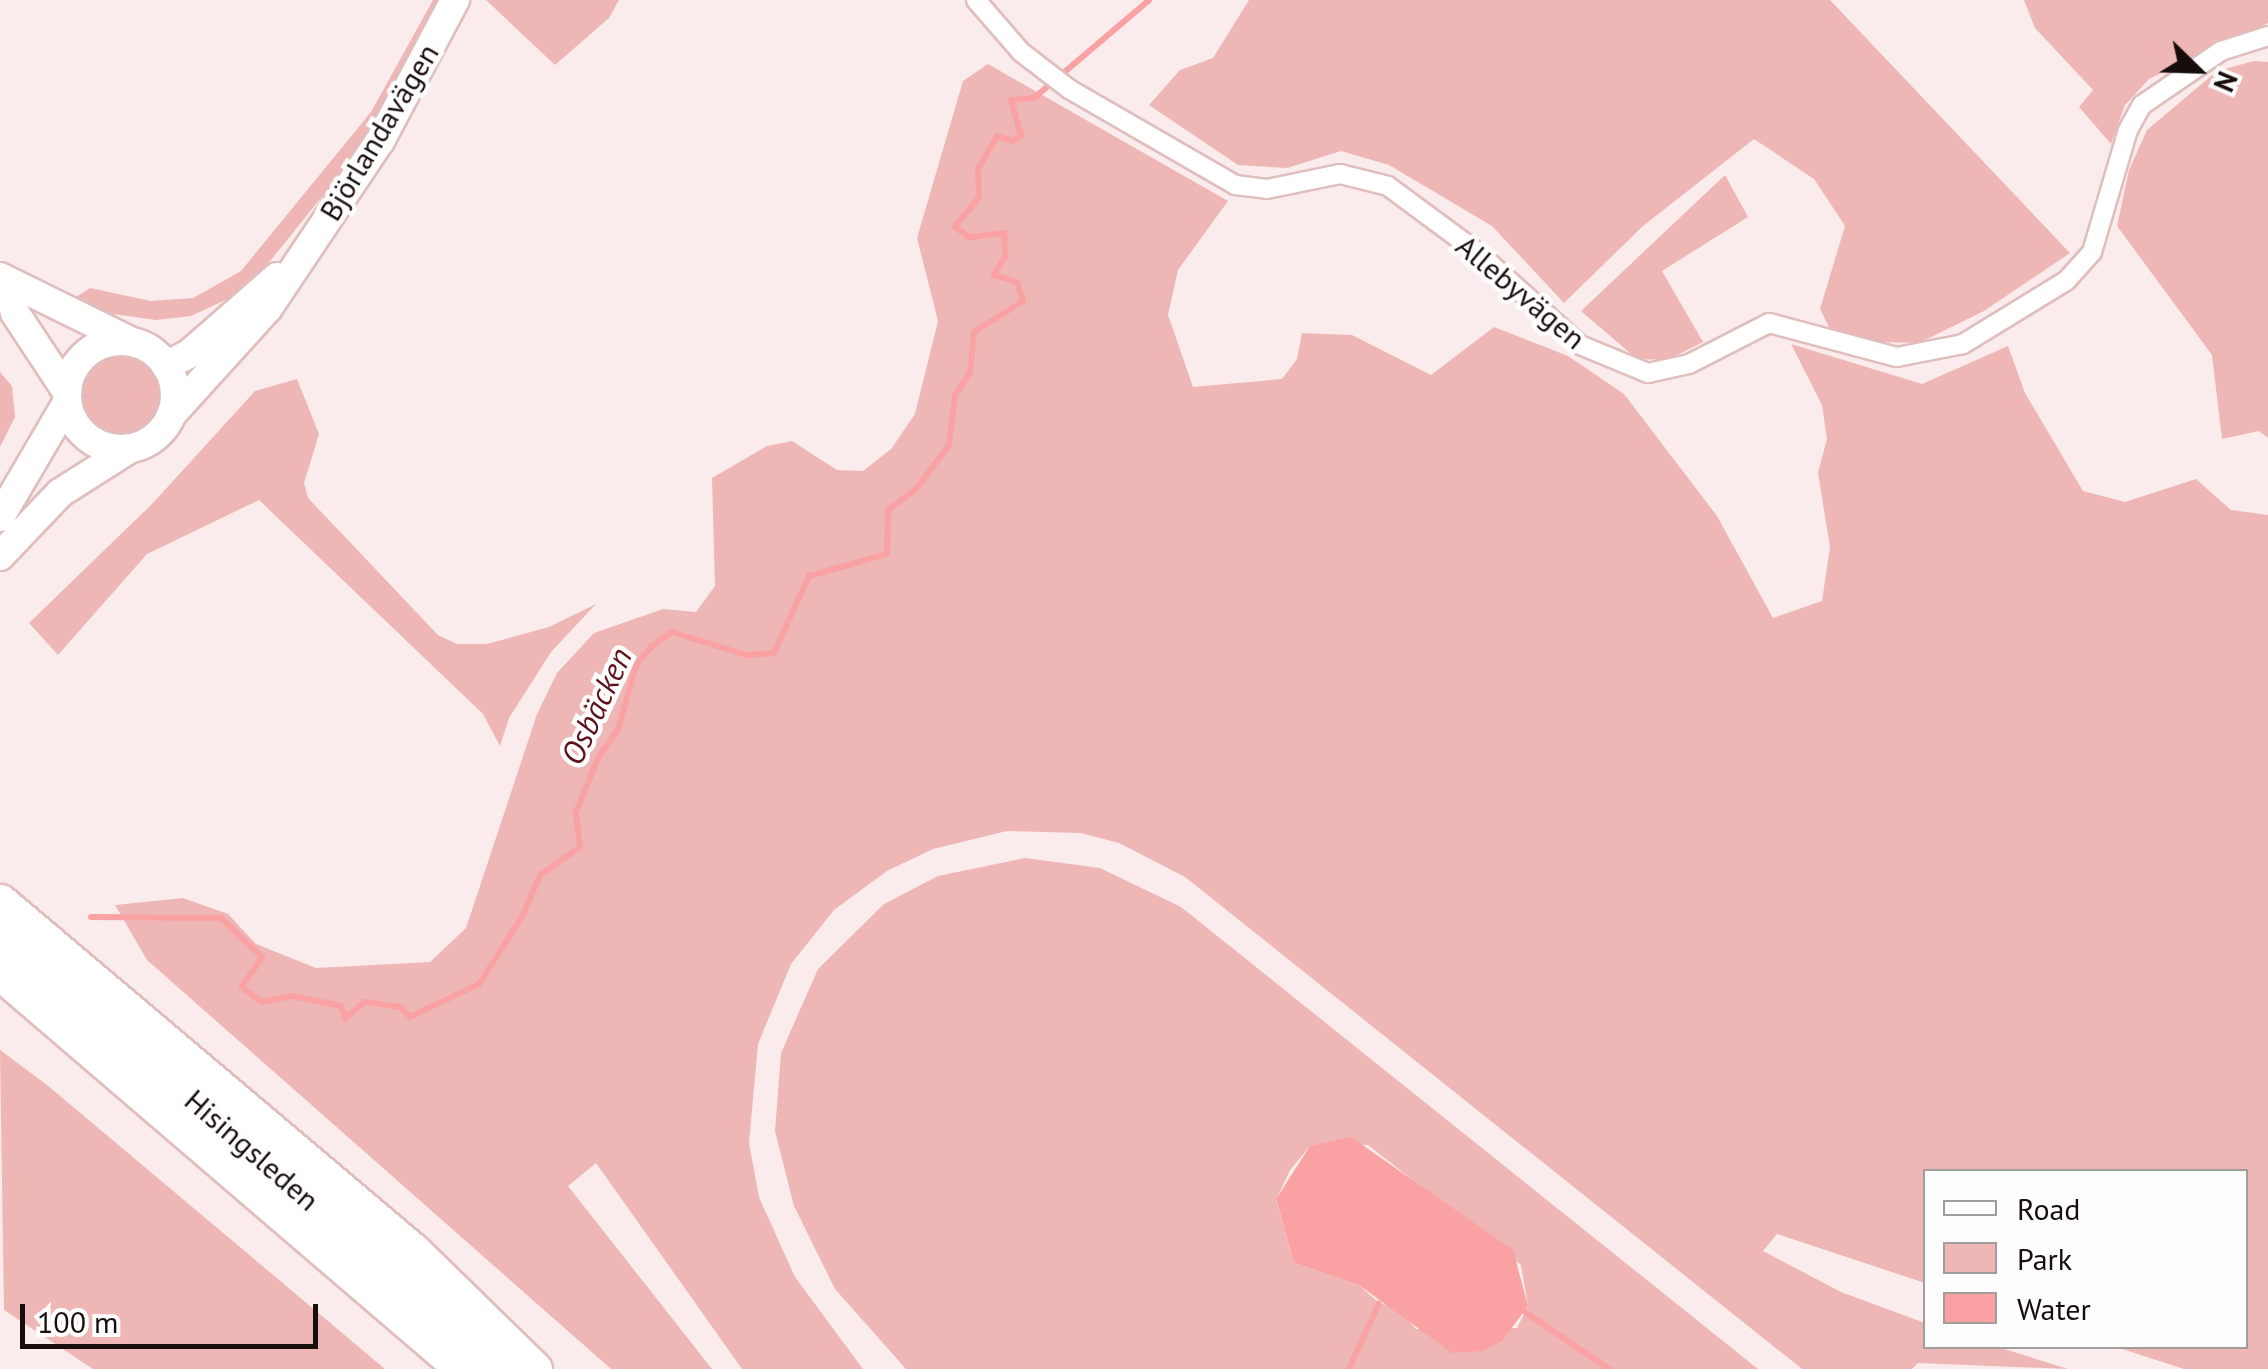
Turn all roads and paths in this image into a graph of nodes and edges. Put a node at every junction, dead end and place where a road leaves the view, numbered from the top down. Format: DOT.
graph roads {
  1 [pos="455,0"];
  2 [pos="976,0"];
  3 [pos="2268,36"];
  4 [pos="297,260"];
  5 [pos="4,280"];
  6 [pos="130,341"];
  7 [pos="166,366"];
  8 [pos="67,398"];
  9 [pos="171,415"];
  10 [pos="129,449"];
  11 [pos="0,517"];
  12 [pos="0,556"];
  13 [pos="0,902"];
  14 [pos="0,935"];
  15 [pos="0,972"];
  16 [pos="0,999"];
  17 [pos="273,1184"];
  18 [pos="430,1369"];
  19 [pos="463,1369"];
  20 [pos="500,1369"];
  21 [pos="534,1369"];
  1 -- 4 [label="street, Björlandavägen"];
  2 -- 3 [label="street, Allebyvägen"];
  4 -- 7 [label="street, Björlandavägen"];
  4 -- 9 [label="street, Björlandavägen"];
  5 -- 6 [label="street"];
  5 -- 8 [label="street"];
  6 -- 7 [label="street"];
  6 -- 8 [label="street"];
  7 -- 9 [label="street"];
  8 -- 10 [label="street"];
  8 -- 11 [label="street"];
  9 -- 10 [label="street"];
  10 -- 12 [label="street"];
  13 -- 21 [label="highway"];
  14 -- 17 [label="highway, Hisingsleden"];
  15 -- 17 [label="highway, Hisingsleden"];
  16 -- 18 [label="highway"];
  17 -- 19 [label="highway, Hisingsleden"];
  17 -- 20 [label="highway, Hisingsleden"];
}
